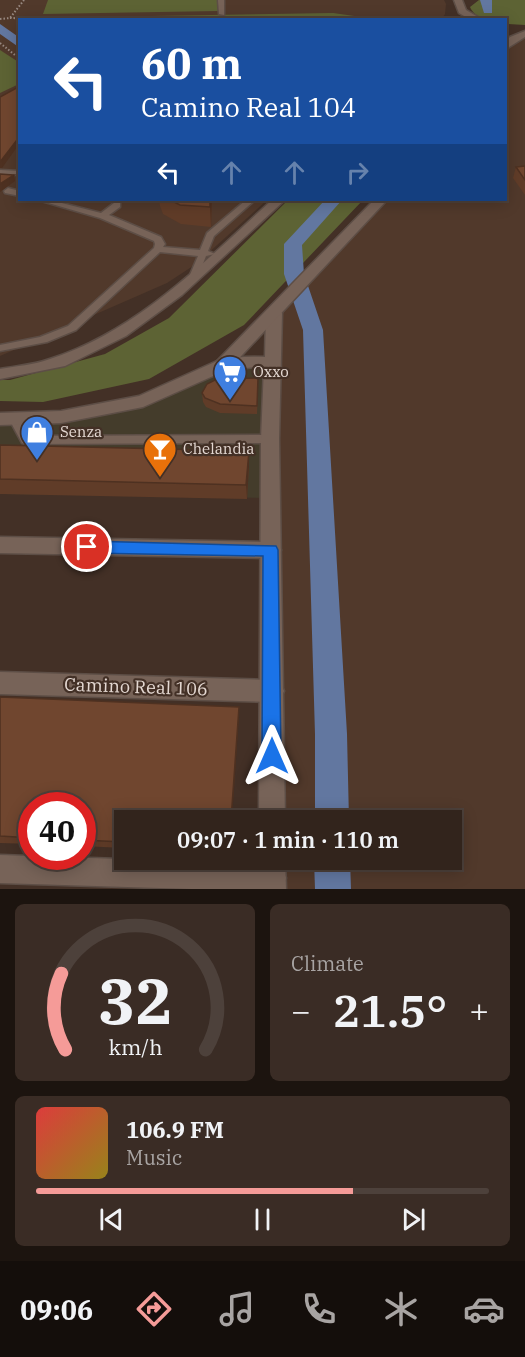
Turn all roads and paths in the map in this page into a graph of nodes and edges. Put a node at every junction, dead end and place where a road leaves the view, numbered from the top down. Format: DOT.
graph roads {
  1 [pos="24,0"];
  2 [pos="221,0"];
  3 [pos="460,0"];
  4 [pos="462,11"];
  5 [pos="222,14"];
  6 [pos="10,18"];
  7 [pos="18,18"];
  8 [pos="458,18"];
  9 [pos="475,18"];
  10 [pos="0,19"];
  11 [pos="513,28"];
  12 [pos="525,30"];
  13 [pos="525,34"];
  14 [pos="0,43"];
  15 [pos="507,45"];
  16 [pos="18,57"];
  17 [pos="0,172"];
  18 [pos="18,173"];
  19 [pos="8,191"];
  20 [pos="18,194"];
  21 [pos="46,201"];
  22 [pos="80,201"];
  23 [pos="250,201"];
  24 [pos="278,201"];
  25 [pos="380,201"];
  26 [pos="117,205"];
  27 [pos="71,207"];
  28 [pos="103,216"];
  29 [pos="158,249"];
  30 [pos="203,254"];
  31 [pos="219,254"];
  32 [pos="194,277"];
  33 [pos="274,314"];
  34 [pos="0,348"];
  35 [pos="273,362"];
  36 [pos="223,364"];
  37 [pos="0,374"];
  38 [pos="8,419"];
  39 [pos="270,439"];
  40 [pos="0,544"];
  41 [pos="271,550"];
  42 [pos="0,683"];
  43 [pos="272,691"];
  44 [pos="272,810"];
  45 [pos="0,869"];
  46 [pos="272,876"];
  1 -- 6 [label="path"];
  2 -- 5 [label="lane"];
  3 -- 4 [label="main road"];
  4 -- 8 [label="main road"];
  4 -- 9 [label="main road"];
  6 -- 7 [label="path"];
  6 -- 10 [label="path"];
  11 -- 12 [label="main road"];
  13 -- 15 [label="main road"];
  14 -- 16 [label="path"];
  17 -- 18 [label="lane"];
  19 -- 20 [label="lane"];
  21 -- 27 [label="lane"];
  22 -- 27 [label="lane"];
  23 -- 30 [label="lane"];
  24 -- 31 [label="main road"];
  25 -- 33 [label="main road"];
  26 -- 28 [label="lane"];
  27 -- 28 [label="lane"];
  28 -- 29 [label="lane"];
  29 -- 30 [label="lane"];
  29 -- 34 [label="lane"];
  30 -- 31 [label="lane"];
  30 -- 32 [label="lane"];
  31 -- 32 [label="main road"];
  32 -- 37 [label="main road"];
  33 -- 35 [label="main road"];
  33 -- 36 [label="main road"];
  35 -- 36 [label="main road"];
  35 -- 39 [label="main road"];
  36 -- 38 [label="main road"];
  38 -- 39 [label="lane"];
  39 -- 41 [label="main road"];
  40 -- 41 [label="main road"];
  41 -- 43 [label="main road"];
  42 -- 43 [label="main road, Camino Real 106"];
  43 -- 44 [label="main road"];
  45 -- 46 [label="main road"];
}
